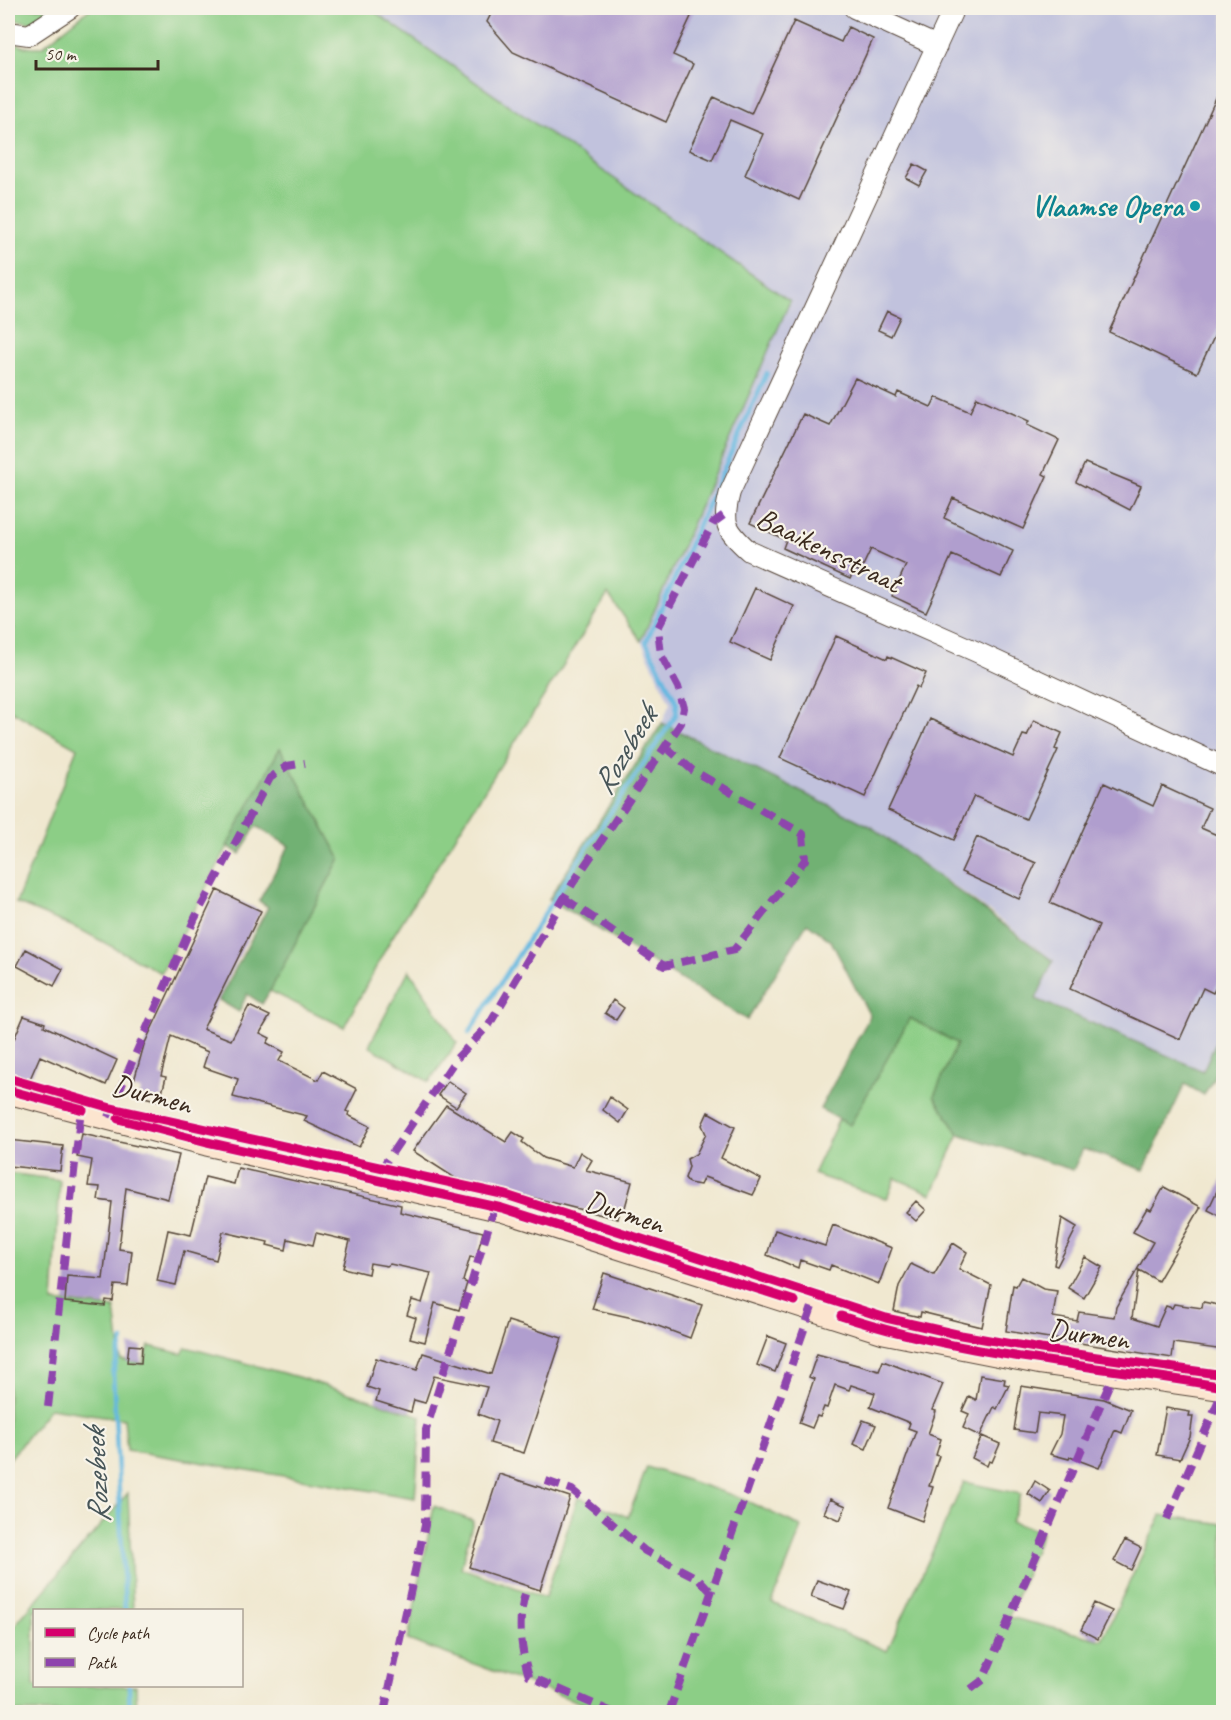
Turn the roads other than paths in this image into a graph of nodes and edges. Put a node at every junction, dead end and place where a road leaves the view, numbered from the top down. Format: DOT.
graph roads {
  1 [pos="70,8"];
  2 [pos="854,8"];
  3 [pos="954,8"];
  4 [pos="8,32"];
  5 [pos="937,46"];
  6 [pos="1224,767"];
  7 [pos="8,1090"];
  8 [pos="1224,1387"];
  1 -- 4 [label="street"];
  2 -- 5 [label="street"];
  3 -- 5 [label="street, Baaikensstraat"];
  5 -- 6 [label="street, Baaikensstraat"];
  7 -- 8 [label="street, Durmen"];
}
